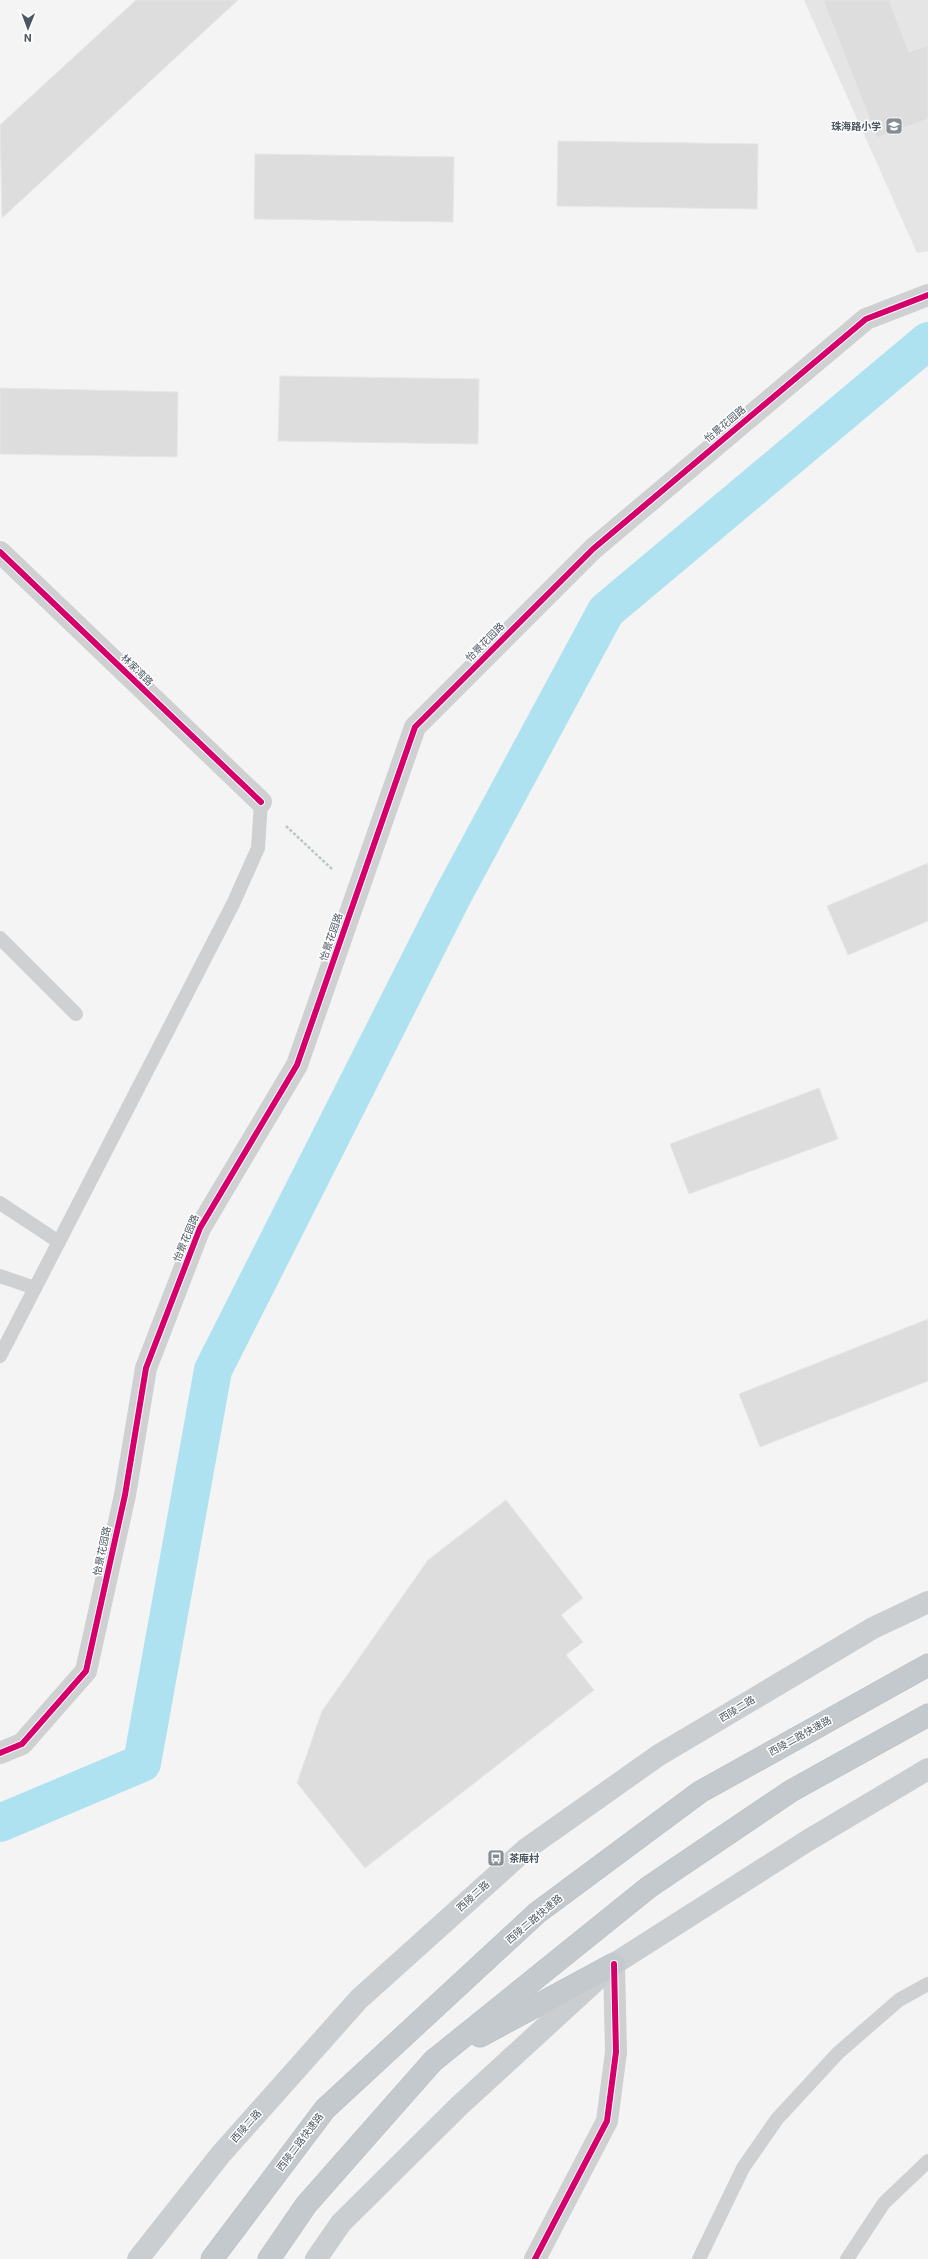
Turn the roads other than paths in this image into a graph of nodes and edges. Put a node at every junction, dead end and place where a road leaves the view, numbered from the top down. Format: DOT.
graph roads {
  1 [pos="928,295"];
  2 [pos="0,552"];
  3 [pos="261,802"];
  4 [pos="0,938"];
  5 [pos="76,1014"];
  6 [pos="0,1203"];
  7 [pos="59,1242"];
  8 [pos="0,1276"];
  9 [pos="35,1288"];
  10 [pos="0,1356"];
  11 [pos="928,1602"];
  12 [pos="928,1665"];
  13 [pos="928,1715"];
  14 [pos="0,1753"];
  15 [pos="928,1769"];
  16 [pos="614,1964"];
  17 [pos="928,1984"];
  18 [pos="433,2061"];
  19 [pos="928,2161"];
  20 [pos="538,2257"];
  21 [pos="138,2259"];
  22 [pos="212,2259"];
  23 [pos="269,2259"];
  24 [pos="316,2259"];
  25 [pos="699,2259"];
  26 [pos="847,2259"];
  1 -- 14 [label="street, 怡景花园路"];
  2 -- 3 [label="street, 林家湾路"];
  3 -- 7 [label="lane"];
  4 -- 5 [label="lane"];
  6 -- 7 [label="lane"];
  7 -- 9 [label="lane"];
  8 -- 9 [label="lane"];
  9 -- 10 [label="lane"];
  11 -- 21 [label="main road, 西陵二路"];
  12 -- 22 [label="highway, 西陵二路快速路"];
  13 -- 18 [label="highway"];
  15 -- 16 [label="main road"];
  16 -- 18 [label="highway"];
  16 -- 20 [label="street"];
  16 -- 24 [label="main road"];
  17 -- 25 [label="lane"];
  18 -- 23 [label="highway"];
  19 -- 26 [label="lane"];
}
